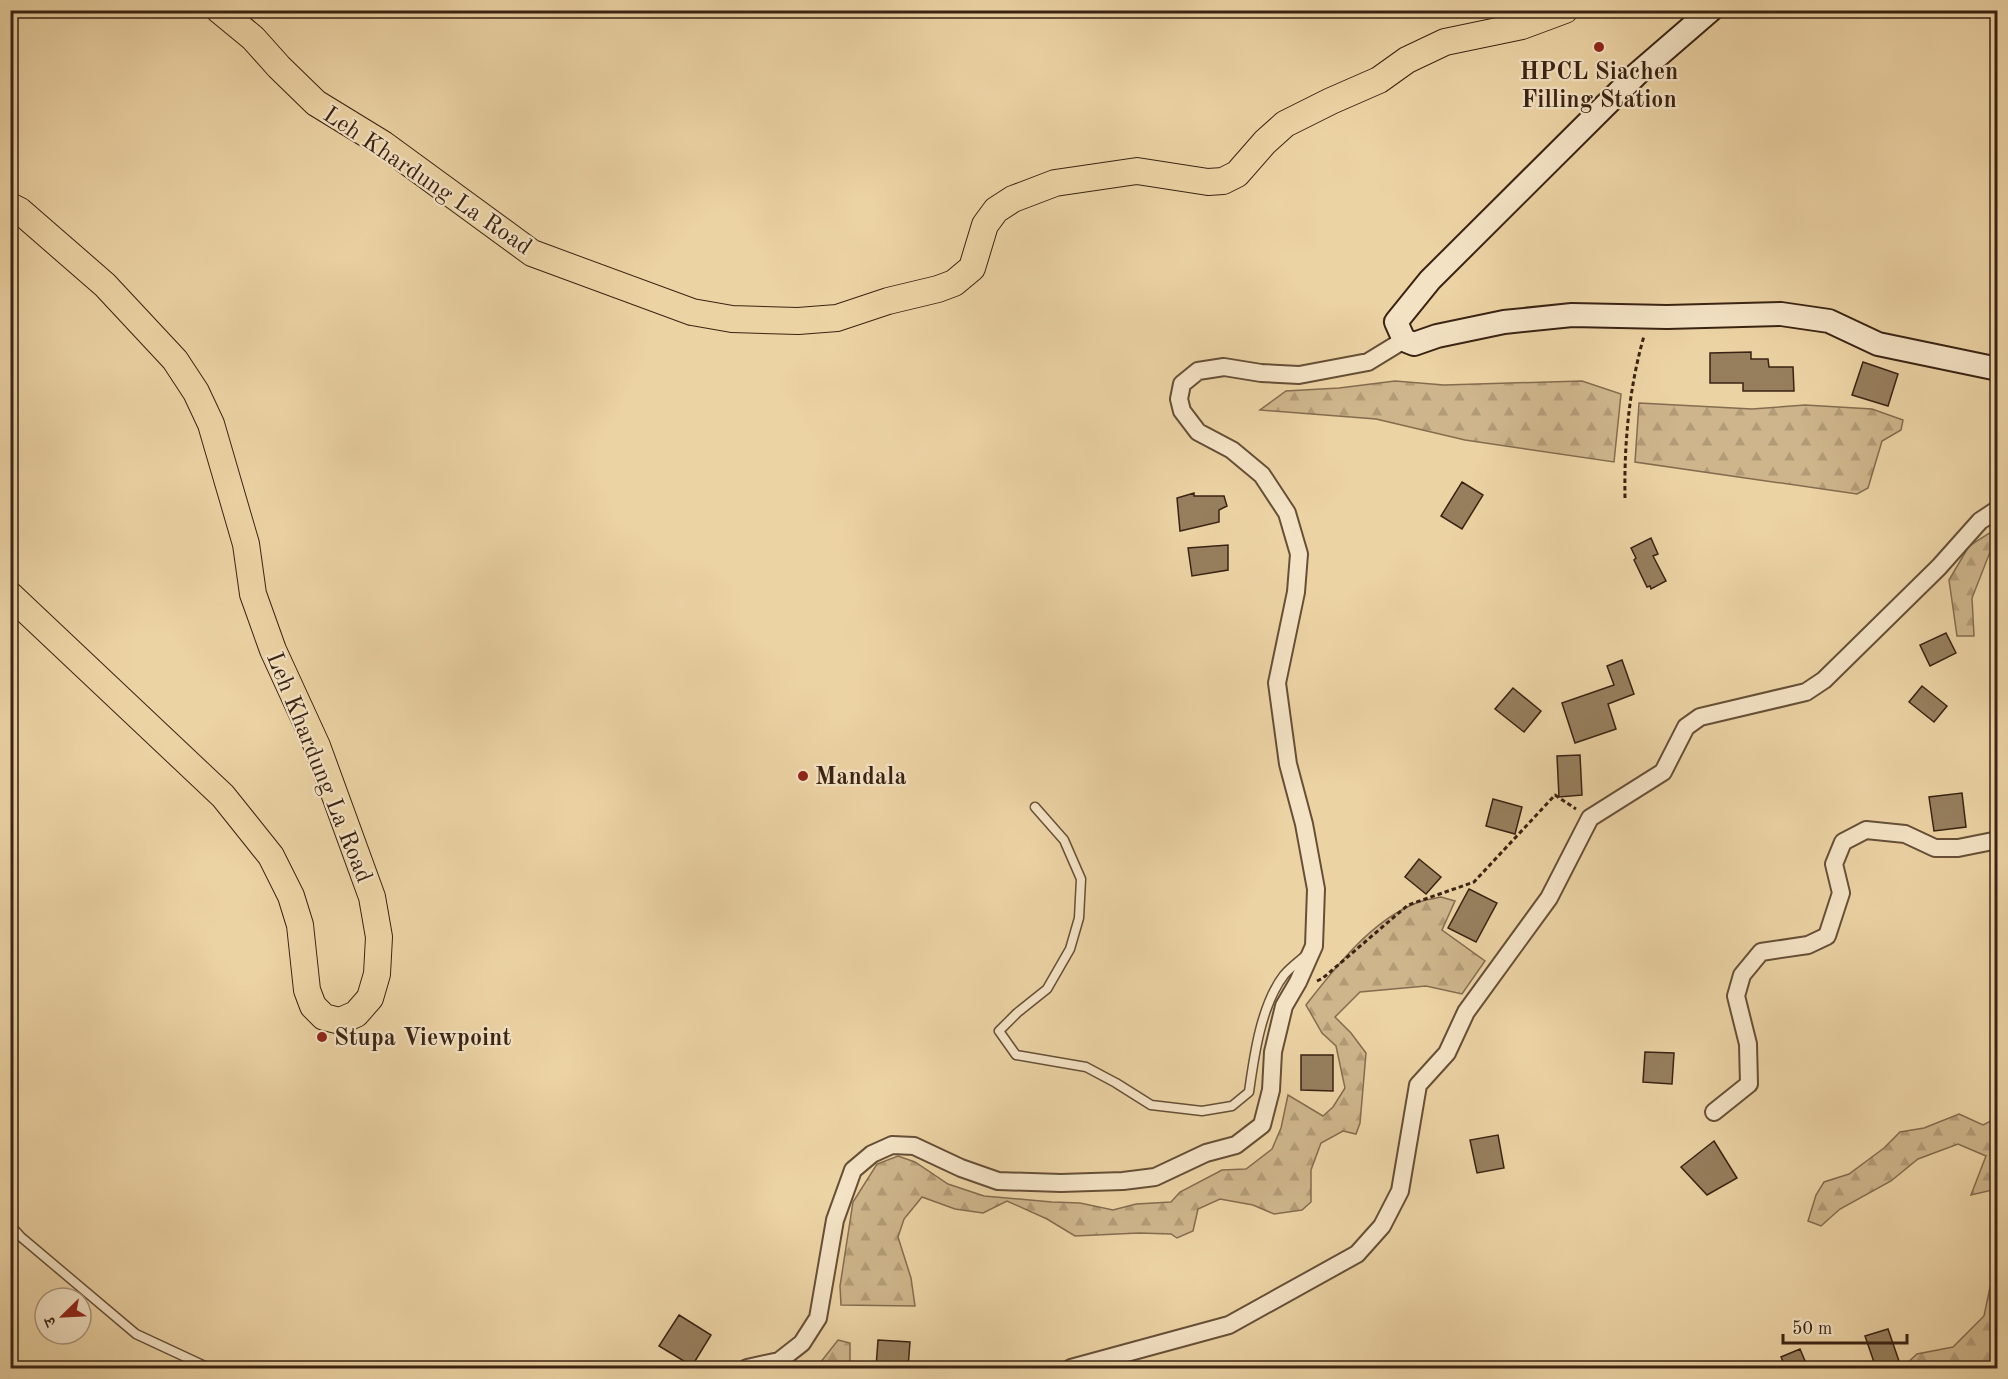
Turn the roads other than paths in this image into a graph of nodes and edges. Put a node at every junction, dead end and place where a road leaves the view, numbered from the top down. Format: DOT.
graph roads {
  1 [pos="219,10"];
  2 [pos="1565,10"];
  3 [pos="1711,10"];
  4 [pos="10,206"];
  5 [pos="1404,340"];
  6 [pos="1998,369"];
  7 [pos="1998,509"];
  8 [pos="10,595"];
  9 [pos="1035,807"];
  10 [pos="1998,840"];
  11 [pos="1314,946"];
  12 [pos="1714,1112"];
  13 [pos="10,1225"];
  14 [pos="209,1368"];
  15 [pos="747,1368"];
  16 [pos="1071,1368"];
  1 -- 2 [label="main road, Leh Khardung La Road"];
  3 -- 5 [label="street"];
  4 -- 8 [label="main road, Leh Khardung La Road"];
  5 -- 6 [label="street"];
  5 -- 11 [label="street"];
  7 -- 16 [label="street"];
  9 -- 11 [label="lane"];
  10 -- 12 [label="street"];
  11 -- 15 [label="street"];
  13 -- 14 [label="lane"];
}
